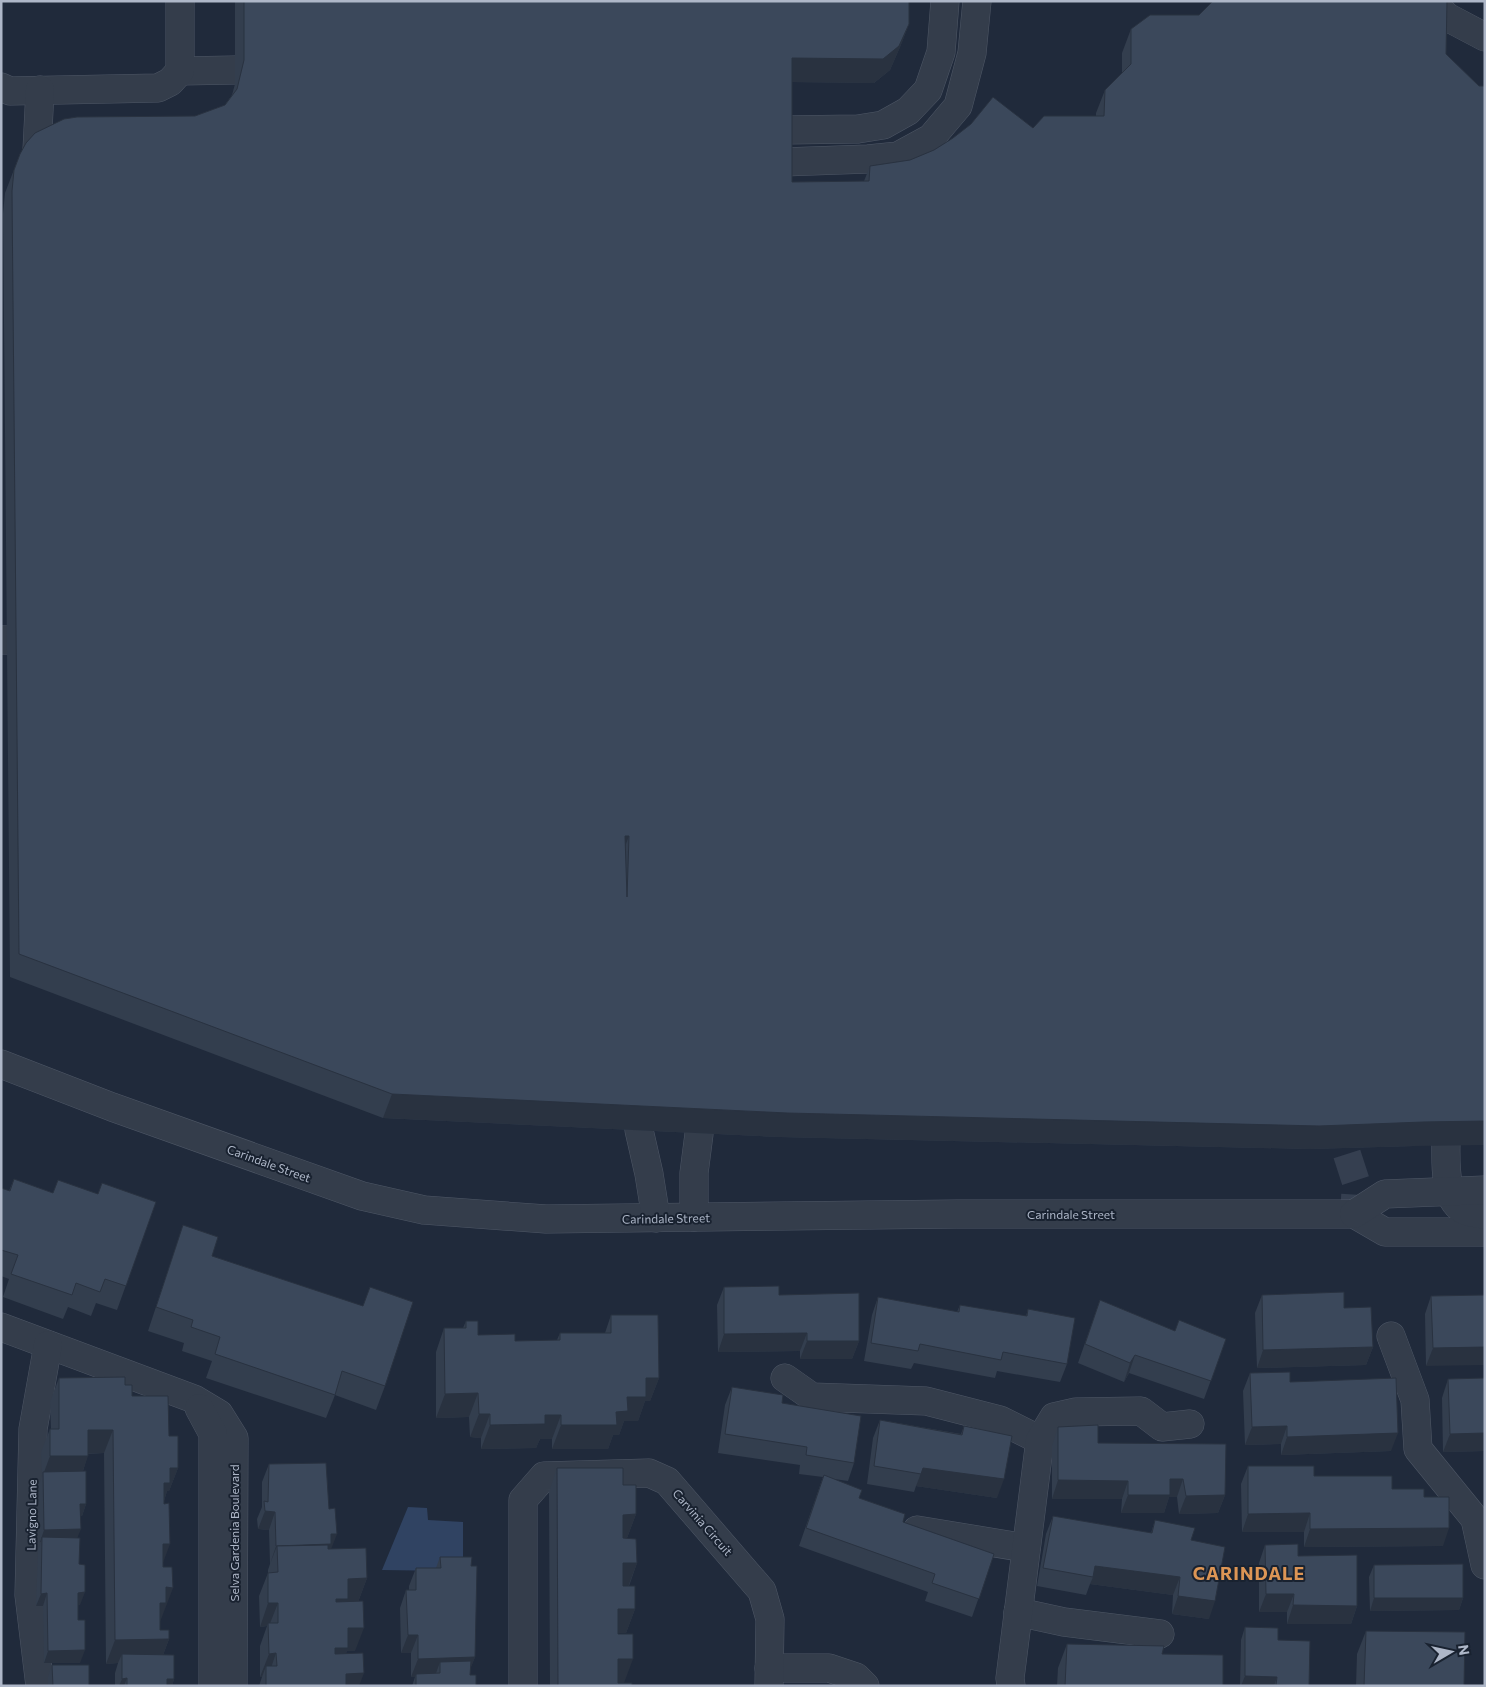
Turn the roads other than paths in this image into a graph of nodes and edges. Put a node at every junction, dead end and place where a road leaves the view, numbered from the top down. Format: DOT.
graph roads {
  1 [pos="180,1"];
  2 [pos="945,1"];
  3 [pos="977,1"];
  4 [pos="1431,1"];
  5 [pos="1453,1"];
  6 [pos="1485,23"];
  7 [pos="1485,38"];
  8 [pos="235,70"];
  9 [pos="180,71"];
  10 [pos="1,87"];
  11 [pos="40,90"];
  12 [pos="784,130"];
  13 [pos="37,150"];
  14 [pos="783,162"];
  15 [pos="2,1065"];
  16 [pos="1446,1124"];
  17 [pos="1450,1190"];
  18 [pos="1485,1190"];
  19 [pos="1354,1214"];
  20 [pos="1485,1214"];
  21 [pos="656,1218"];
  22 [pos="694,1218"];
  23 [pos="1485,1232"];
  24 [pos="1,1327"];
  25 [pos="1391,1336"];
  26 [pos="48,1345"];
  27 [pos="785,1378"];
  28 [pos="194,1399"];
  29 [pos="1190,1424"];
  30 [pos="1040,1440"];
  31 [pos="917,1530"];
  32 [pos="1026,1548"];
  33 [pos="1485,1565"];
  34 [pos="1018,1612"];
  35 [pos="1160,1634"];
  36 [pos="769,1677"];
  37 [pos="40,1686"];
  38 [pos="213,1686"];
  39 [pos="233,1686"];
  40 [pos="523,1686"];
  41 [pos="865,1686"];
  42 [pos="1011,1686"];
  1 -- 9 [label="street"];
  2 -- 12 [label="street"];
  3 -- 14 [label="street"];
  4 -- 7 [label="street"];
  5 -- 6 [label="street"];
  8 -- 9 [label="street"];
  9 -- 11 [label="street"];
  10 -- 11 [label="street"];
  11 -- 13 [label="street"];
  15 -- 21 [label="street, Carindale Street"];
  16 -- 17 [label="street"];
  17 -- 18 [label="street"];
  17 -- 19 [label="street"];
  17 -- 20 [label="street"];
  19 -- 22 [label="street, Carindale Street"];
  19 -- 23 [label="street"];
  21 -- 22 [label="street, Carindale Street"];
  21 -- 22 [label="street"];
  24 -- 26 [label="street, Selva Gardenia Boulevard"];
  25 -- 33 [label="street"];
  26 -- 28 [label="street, Selva Gardenia Boulevard"];
  26 -- 37 [label="street, Lavigno Lane"];
  27 -- 30 [label="street"];
  28 -- 38 [label="street, Selva Gardenia Boulevard"];
  28 -- 39 [label="street, Selva Gardenia Boulevard"];
  29 -- 30 [label="street"];
  30 -- 32 [label="street"];
  31 -- 32 [label="street"];
  32 -- 34 [label="street"];
  34 -- 35 [label="street"];
  34 -- 42 [label="street"];
  36 -- 40 [label="street, Carvinia Circuit"];
  36 -- 41 [label="street"];
}
